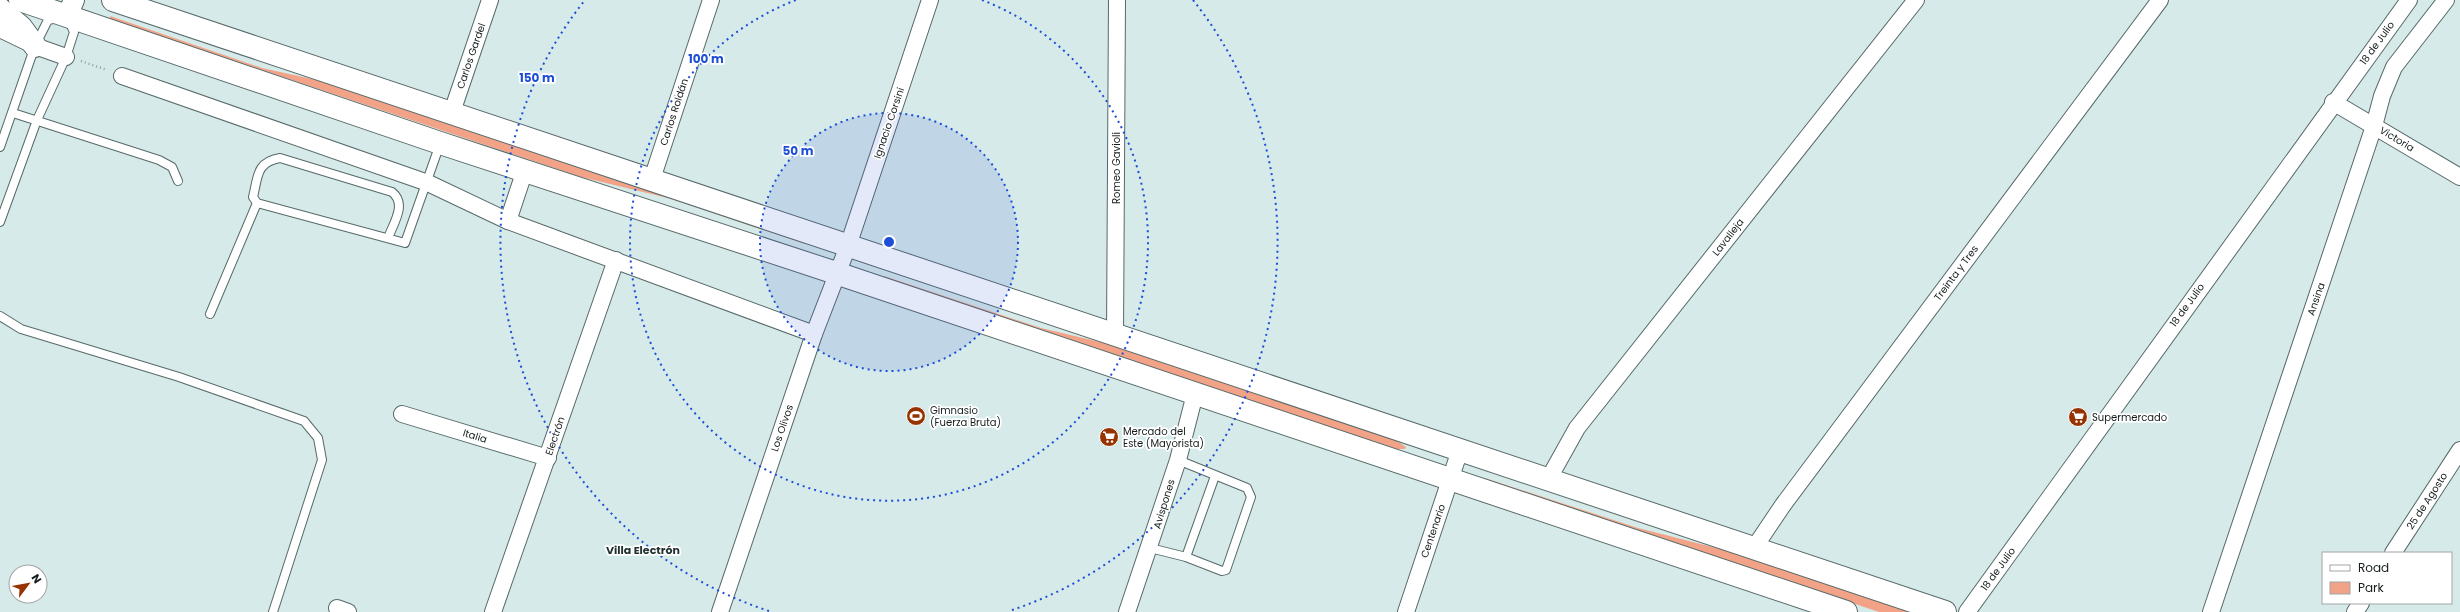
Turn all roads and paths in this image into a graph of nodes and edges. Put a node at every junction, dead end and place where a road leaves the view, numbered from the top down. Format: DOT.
graph roads {
  1 [pos="20,0"];
  2 [pos="112,0"];
  3 [pos="490,0"];
  4 [pos="710,0"];
  5 [pos="930,0"];
  6 [pos="1117,0"];
  7 [pos="1916,0"];
  8 [pos="2160,0"];
  9 [pos="2408,0"];
  10 [pos="2446,0"];
  11 [pos="70,8"];
  12 [pos="0,9"];
  13 [pos="0,29"];
  14 [pos="35,46"];
  15 [pos="66,57"];
  16 [pos="122,76"];
  17 [pos="2333,102"];
  18 [pos="13,112"];
  19 [pos="452,112"];
  20 [pos="37,120"];
  21 [pos="2374,126"];
  22 [pos="440,143"];
  23 [pos="0,147"];
  24 [pos="525,170"];
  25 [pos="2460,176"];
  26 [pos="652,179"];
  27 [pos="178,182"];
  28 [pos="428,183"];
  29 [pos="257,204"];
  30 [pos="508,220"];
  31 [pos="0,222"];
  32 [pos="388,238"];
  33 [pos="848,246"];
  34 [pos="616,260"];
  35 [pos="836,273"];
  36 [pos="210,314"];
  37 [pos="0,316"];
  38 [pos="814,334"];
  39 [pos="1115,335"];
  40 [pos="1195,394"];
  41 [pos="402,414"];
  42 [pos="1460,450"];
  43 [pos="2460,450"];
  44 [pos="548,458"];
  45 [pos="1178,460"];
  46 [pos="1215,476"];
  47 [pos="1451,479"];
  48 [pos="1548,480"];
  49 [pos="1150,548"];
  50 [pos="1754,548"];
  51 [pos="2394,552"];
  52 [pos="1186,557"];
  53 [pos="273,612"];
  54 [pos="493,612"];
  55 [pos="720,612"];
  56 [pos="1128,612"];
  57 [pos="1406,612"];
  58 [pos="1846,612"];
  59 [pos="1944,612"];
  60 [pos="1967,612"];
  61 [pos="2211,612"];
  1 -- 11 [label="highway"];
  2 -- 19 [label="highway"];
  3 -- 19 [label="street, Carlos Gardel"];
  4 -- 26 [label="street, Carlos Roldán"];
  5 -- 33 [label="street, Ignacio Corsini"];
  6 -- 39 [label="street, Romeo Gavioli"];
  7 -- 48 [label="street, Lavalleja"];
  8 -- 50 [label="street, Treinta y Tres"];
  9 -- 17 [label="street, 18 de Julio"];
  10 -- 21 [label="street, Ansina"];
  11 -- 14 [label="lane"];
  11 -- 15 [label="lane"];
  11 -- 22 [label="highway"];
  12 -- 14 [label="highway"];
  13 -- 14 [label="street"];
  14 -- 15 [label="street"];
  14 -- 18 [label="lane"];
  15 -- 16 [label="path"];
  15 -- 20 [label="lane"];
  16 -- 28 [label="street"];
  17 -- 21 [label="street, Victoria"];
  17 -- 60 [label="street, 18 de Julio"];
  18 -- 20 [label="lane"];
  18 -- 23 [label="lane"];
  19 -- 26 [label="highway"];
  20 -- 27 [label="lane"];
  20 -- 31 [label="lane"];
  21 -- 25 [label="street, Victoria"];
  21 -- 61 [label="street, Ansina"];
  22 -- 24 [label="highway"];
  22 -- 28 [label="lane"];
  24 -- 30 [label="street"];
  24 -- 35 [label="highway"];
  26 -- 33 [label="highway"];
  28 -- 30 [label="street"];
  28 -- 32 [label="lane"];
  29 -- 32 [label="lane"];
  29 -- 32 [label="lane"];
  29 -- 36 [label="lane"];
  30 -- 34 [label="street"];
  33 -- 35 [label="street, Los Olivos"];
  33 -- 39 [label="highway"];
  34 -- 38 [label="street"];
  34 -- 44 [label="street, Electrón"];
  35 -- 38 [label="street, Los Olivos"];
  35 -- 40 [label="highway"];
  37 -- 53 [label="lane"];
  38 -- 55 [label="street, Los Olivos"];
  39 -- 42 [label="highway"];
  40 -- 45 [label="street, Avispones"];
  40 -- 47 [label="highway"];
  41 -- 44 [label="street, Italia"];
  42 -- 47 [label="street, Centenario"];
  42 -- 48 [label="highway"];
  43 -- 51 [label="street, 25 de Agosto"];
  44 -- 54 [label="street, Electrón"];
  45 -- 46 [label="lane"];
  45 -- 49 [label="street, Avispones"];
  46 -- 52 [label="lane"];
  46 -- 52 [label="lane"];
  47 -- 57 [label="street, Centenario"];
  47 -- 58 [label="highway"];
  48 -- 50 [label="highway"];
  49 -- 52 [label="lane"];
  49 -- 56 [label="street, Avispones"];
  50 -- 59 [label="highway"];
}
